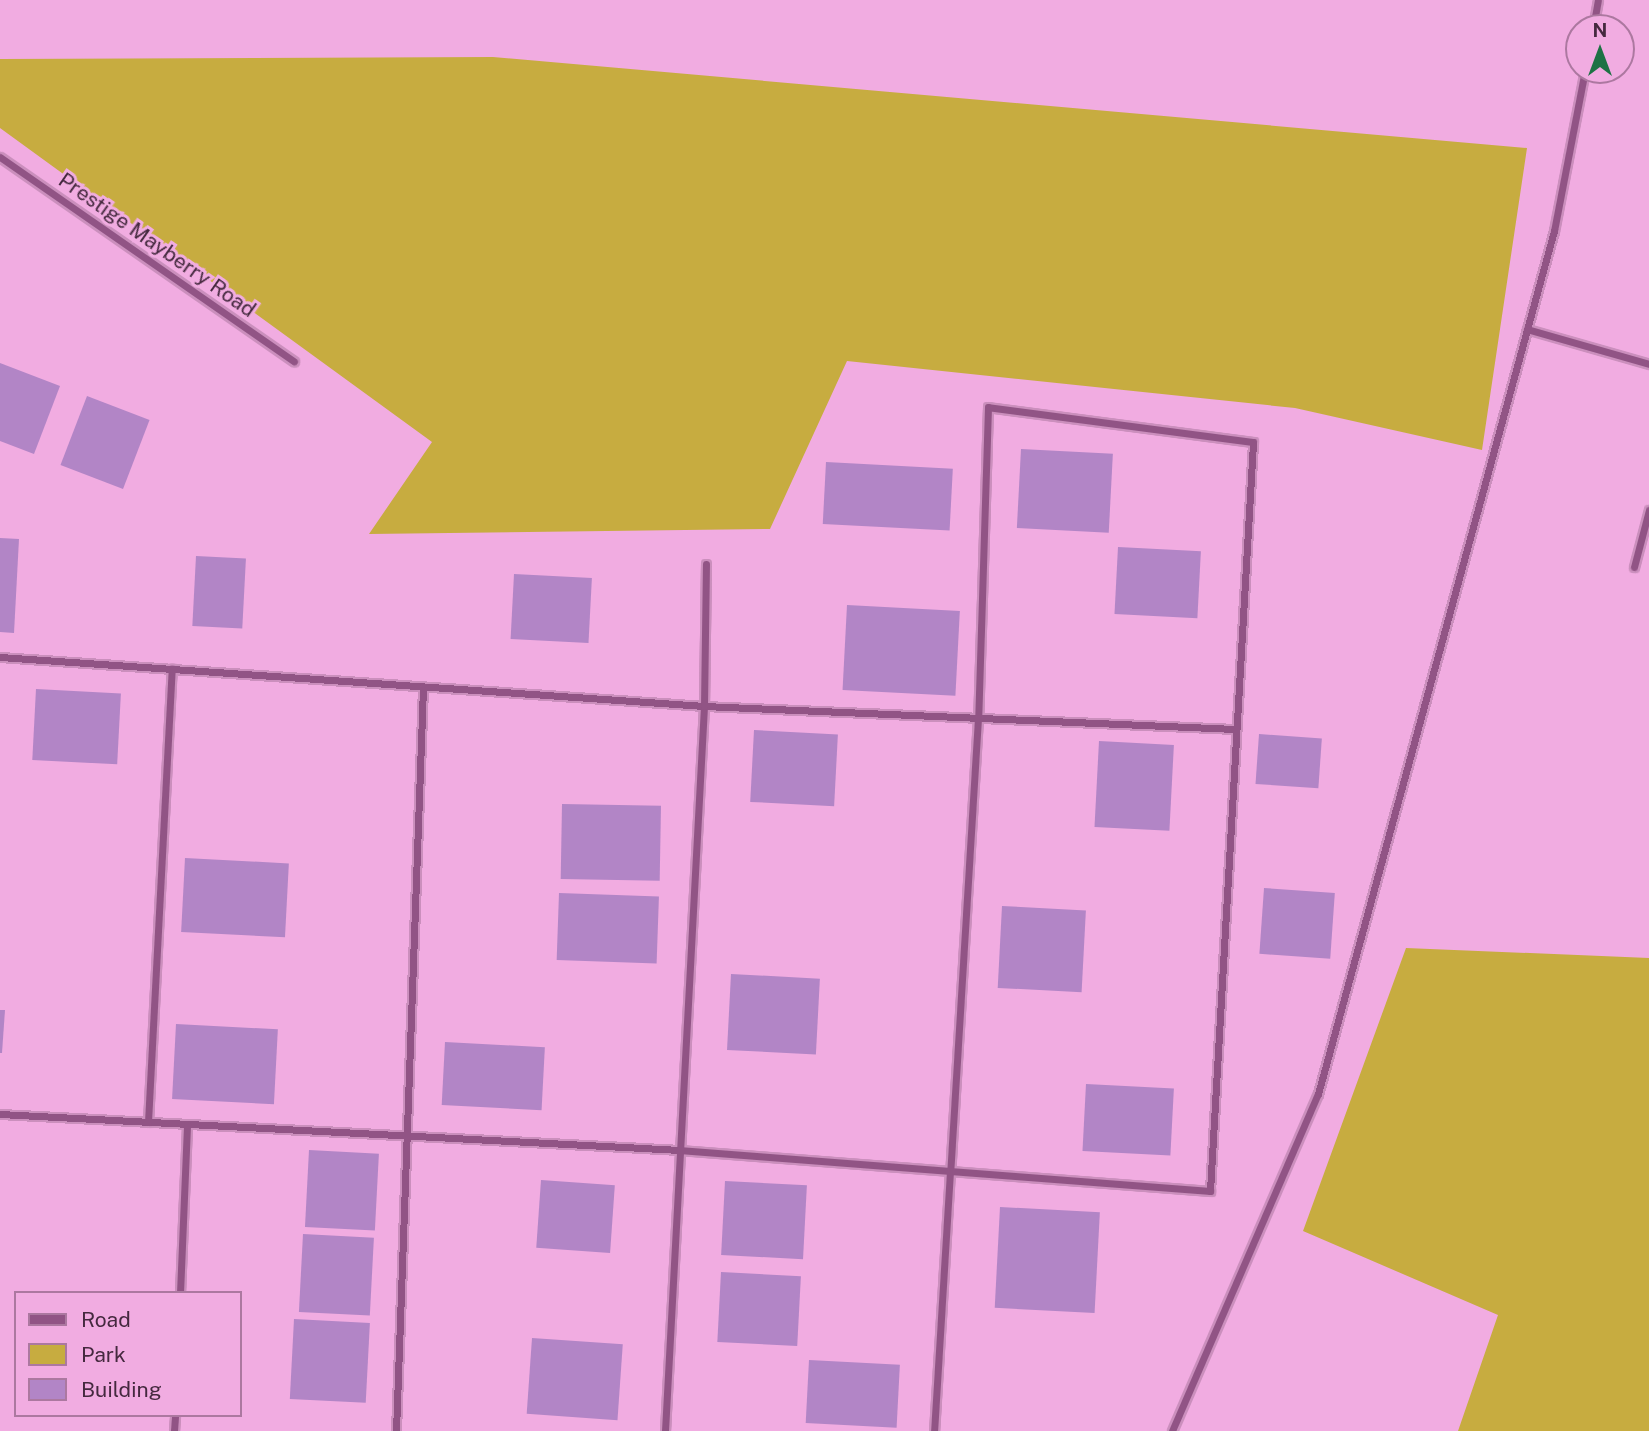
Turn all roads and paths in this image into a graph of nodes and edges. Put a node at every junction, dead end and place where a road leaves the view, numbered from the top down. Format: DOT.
graph roads {
  1 [pos="1582,84"];
  2 [pos="0,157"];
  3 [pos="1527,329"];
  4 [pos="294,360"];
  5 [pos="1649,364"];
  6 [pos="1649,510"];
  7 [pos="706,564"];
  8 [pos="1634,567"];
  9 [pos="0,657"];
  10 [pos="173,669"];
  11 [pos="423,687"];
  12 [pos="704,706"];
  13 [pos="978,718"];
  14 [pos="1236,729"];
  15 [pos="0,1114"];
  16 [pos="148,1122"];
  17 [pos="187,1124"];
  18 [pos="410,1136"];
  19 [pos="679,1150"];
  20 [pos="950,1171"];
  21 [pos="180,1291"];
  22 [pos="396,1431"];
  23 [pos="665,1431"];
  24 [pos="934,1431"];
  25 [pos="1172,1431"];
  1 -- 3 [label="street"];
  2 -- 4 [label="street, Prestige Mayberry Road"];
  3 -- 5 [label="street"];
  3 -- 25 [label="street"];
  6 -- 8 [label="street"];
  7 -- 12 [label="street"];
  9 -- 10 [label="street"];
  10 -- 11 [label="street"];
  10 -- 16 [label="street"];
  11 -- 12 [label="street"];
  11 -- 18 [label="street"];
  12 -- 13 [label="street"];
  12 -- 19 [label="street"];
  13 -- 14 [label="street"];
  13 -- 14 [label="street"];
  13 -- 20 [label="street"];
  14 -- 20 [label="street"];
  15 -- 16 [label="street"];
  16 -- 17 [label="street"];
  17 -- 18 [label="street"];
  17 -- 21 [label="street"];
  18 -- 19 [label="street"];
  18 -- 22 [label="street"];
  19 -- 20 [label="street"];
  19 -- 23 [label="street"];
  20 -- 24 [label="street"];
}
